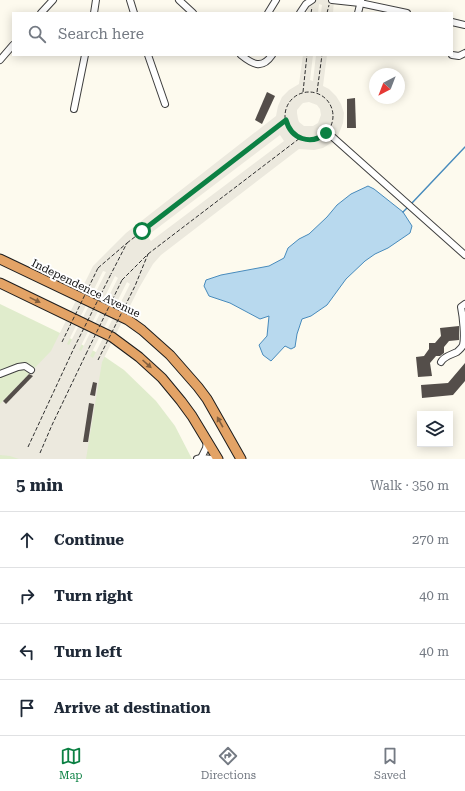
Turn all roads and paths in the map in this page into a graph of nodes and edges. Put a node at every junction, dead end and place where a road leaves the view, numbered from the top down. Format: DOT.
graph roads {
  1 [pos="53,0"];
  2 [pos="96,0"];
  3 [pos="130,0"];
  4 [pos="179,0"];
  5 [pos="276,0"];
  6 [pos="312,0"];
  7 [pos="329,0"];
  8 [pos="332,0"];
  9 [pos="361,2"];
  10 [pos="42,12"];
  11 [pos="94,12"];
  12 [pos="134,12"];
  13 [pos="192,12"];
  14 [pos="269,12"];
  15 [pos="301,12"];
  16 [pos="328,12"];
  17 [pos="358,12"];
  18 [pos="404,12"];
  19 [pos="453,22"];
  20 [pos="465,25"];
  21 [pos="12,46"];
  22 [pos="465,54"];
  23 [pos="453,55"];
  24 [pos="85,56"];
  25 [pos="148,56"];
  26 [pos="243,56"];
  27 [pos="271,56"];
  28 [pos="307,56"];
  29 [pos="322,56"];
  30 [pos="0,60"];
  31 [pos="303,93"];
  32 [pos="317,93"];
  33 [pos="165,104"];
  34 [pos="74,109"];
  35 [pos="286,120"];
  36 [pos="327,132"];
  37 [pos="300,138"];
  38 [pos="127,243"];
  39 [pos="148,254"];
  40 [pos="465,255"];
  41 [pos="2,259"];
  42 [pos="0,283"];
  43 [pos="465,304"];
  44 [pos="62,342"];
  45 [pos="98,360"];
  46 [pos="441,362"];
  47 [pos="32,370"];
  48 [pos="0,374"];
  49 [pos="207,441"];
  50 [pos="28,447"];
  51 [pos="40,453"];
  52 [pos="241,458"];
  53 [pos="206,459"];
  54 [pos="218,459"];
  1 -- 10 [label="lane"];
  2 -- 11 [label="lane"];
  3 -- 12 [label="lane"];
  4 -- 13 [label="lane"];
  5 -- 14 [label="lane"];
  6 -- 15 [label="lane"];
  7 -- 16 [label="path"];
  8 -- 9 [label="lane"];
  9 -- 17 [label="lane"];
  9 -- 18 [label="lane"];
  19 -- 20 [label="lane"];
  21 -- 30 [label="lane"];
  22 -- 23 [label="lane"];
  24 -- 34 [label="lane"];
  25 -- 33 [label="lane"];
  26 -- 27 [label="lane"];
  28 -- 31 [label="path"];
  29 -- 32 [label="path"];
  31 -- 32 [label="path"];
  31 -- 35 [label="path"];
  32 -- 36 [label="path"];
  35 -- 37 [label="path"];
  35 -- 38 [label="path"];
  36 -- 37 [label="path"];
  36 -- 40 [label="lane"];
  37 -- 39 [label="path"];
  38 -- 44 [label="path, bridge"];
  38 -- 50 [label="path, bridge"];
  39 -- 45 [label="path, bridge"];
  39 -- 51 [label="path, bridge"];
  52 -- 41 [label="highway, Independence Avenue, one-way"];
  42 -- 49 [label="highway, one-way"];
  43 -- 46 [label="lane"];
  47 -- 48 [label="lane"];
  49 -- 53 [label="lane"];
  49 -- 54 [label="highway"];
}
